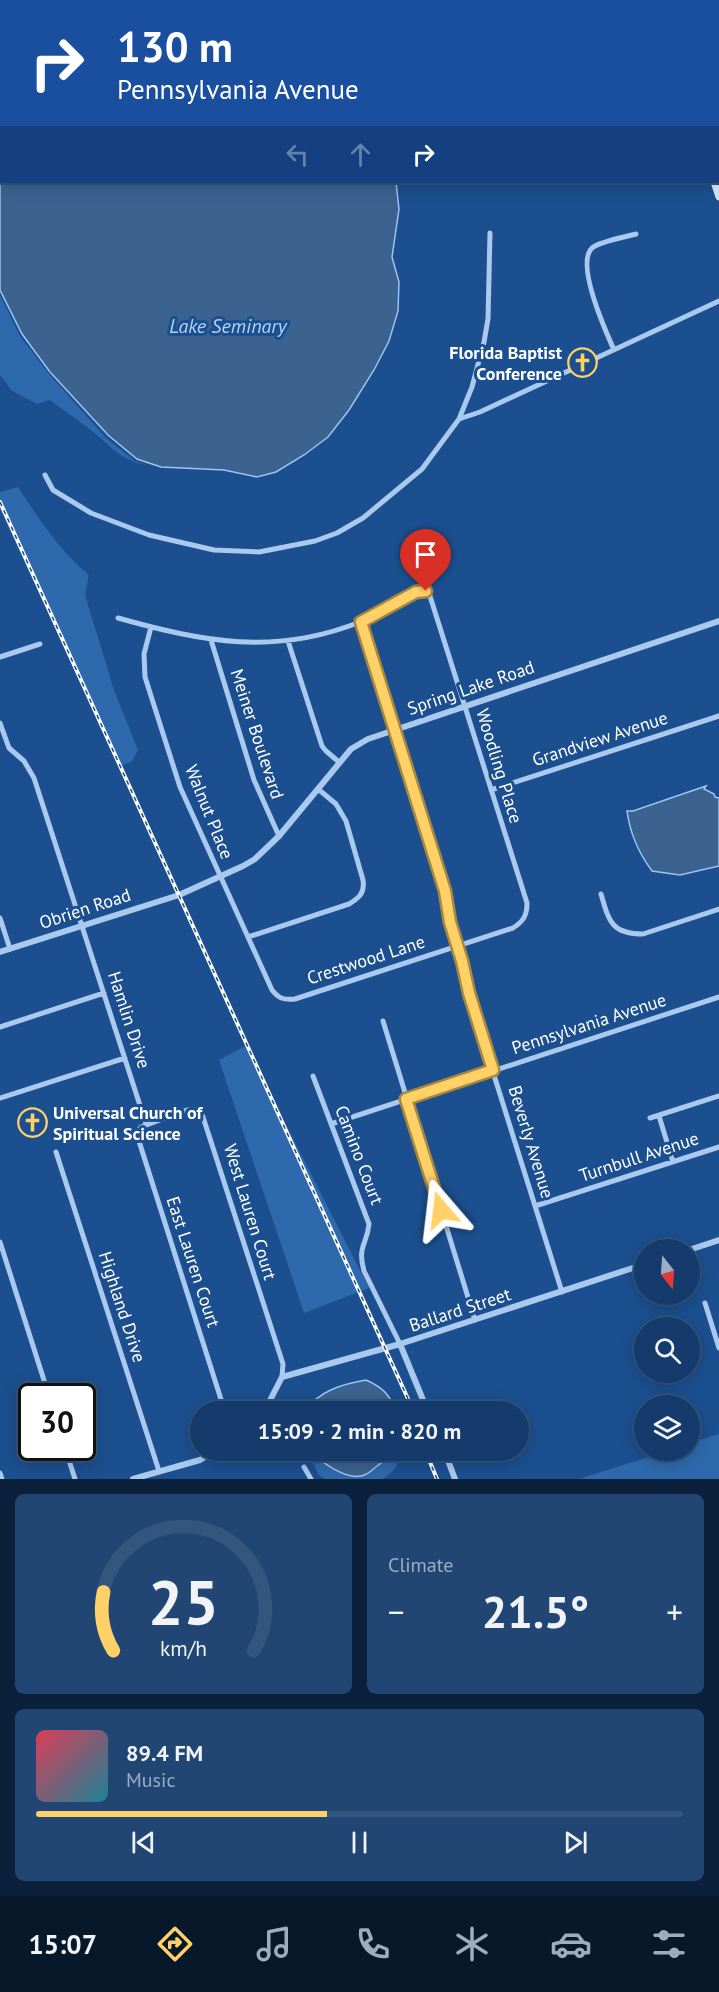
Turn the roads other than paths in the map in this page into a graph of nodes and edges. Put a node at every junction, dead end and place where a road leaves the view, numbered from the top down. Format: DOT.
graph roads {
  1 [pos="490,233"];
  2 [pos="636,234"];
  3 [pos="719,301"];
  4 [pos="614,350"];
  5 [pos="459,419"];
  6 [pos="45,475"];
  7 [pos="118,618"];
  8 [pos="719,621"];
  9 [pos="361,622"];
  10 [pos="152,627"];
  11 [pos="211,640"];
  12 [pos="288,641"];
  13 [pos="40,644"];
  14 [pos="0,657"];
  15 [pos="465,705"];
  16 [pos="719,716"];
  17 [pos="0,723"];
  18 [pos="395,730"];
  19 [pos="339,762"];
  20 [pos="318,789"];
  21 [pos="491,790"];
  22 [pos="279,836"];
  23 [pos="219,878"];
  24 [pos="601,894"];
  25 [pos="179,895"];
  26 [pos="719,909"];
  27 [pos="525,917"];
  28 [pos="0,918"];
  29 [pos="82,926"];
  30 [pos="248,937"];
  31 [pos="458,946"];
  32 [pos="10,949"];
  33 [pos="0,952"];
  34 [pos="104,993"];
  35 [pos="719,997"];
  36 [pos="280,998"];
  37 [pos="383,1022"];
  38 [pos="0,1027"];
  39 [pos="125,1058"];
  40 [pos="493,1070"];
  41 [pos="313,1076"];
  42 [pos="719,1096"];
  43 [pos="0,1098"];
  44 [pos="406,1099"];
  45 [pos="659,1116"];
  46 [pos="651,1119"];
  47 [pos="146,1124"];
  48 [pos="331,1124"];
  49 [pos="719,1147"];
  50 [pos="56,1152"];
  51 [pos="673,1162"];
  52 [pos="535,1206"];
  53 [pos="719,1240"];
  54 [pos="0,1242"];
  55 [pos="700,1246"];
  56 [pos="634,1268"];
  57 [pos="562,1292"];
  58 [pos="705,1303"];
  59 [pos="475,1320"];
  60 [pos="400,1344"];
  61 [pos="719,1348"];
  62 [pos="282,1377"];
  63 [pos="45,1383"];
  64 [pos="222,1401"];
  65 [pos="270,1401"];
  66 [pos="423,1401"];
  67 [pos="69,1461"];
  68 [pos="196,1461"];
  69 [pos="448,1461"];
  70 [pos="304,1467"];
  71 [pos="159,1471"];
  72 [pos="0,1473"];
  73 [pos="2,1479"];
  74 [pos="75,1479"];
  75 [pos="133,1479"];
  76 [pos="310,1479"];
  77 [pos="455,1479"];
  1 -- 5 [label="street"];
  2 -- 4 [label="street"];
  3 -- 4 [label="street"];
  4 -- 5 [label="street"];
  5 -- 6 [label="street"];
  7 -- 10 [label="street"];
  8 -- 15 [label="street, Spring Lake Road"];
  9 -- 12 [label="street"];
  9 -- 15 [label="street, Woodling Place"];
  9 -- 18 [label="street, Beverly Avenue"];
  10 -- 11 [label="street"];
  10 -- 23 [label="street, Walnut Place"];
  11 -- 12 [label="street"];
  11 -- 22 [label="street, Meiner Boulevard"];
  12 -- 19 [label="street"];
  13 -- 14 [label="street"];
  15 -- 18 [label="street, Spring Lake Road"];
  15 -- 21 [label="street, Woodling Place"];
  16 -- 21 [label="street, Grandview Avenue"];
  17 -- 29 [label="street, Hamlin Drive"];
  18 -- 19 [label="street, Spring Lake Road"];
  18 -- 31 [label="street, Beverly Avenue"];
  19 -- 20 [label="street, Spring Lake Road"];
  20 -- 22 [label="street, Spring Lake Road"];
  20 -- 30 [label="street"];
  21 -- 27 [label="street, Woodling Place"];
  22 -- 23 [label="street, Spring Lake Road"];
  23 -- 25 [label="street, Spring Lake Road"];
  23 -- 30 [label="street, Walnut Place"];
  24 -- 26 [label="street"];
  25 -- 29 [label="street, Obrien Road"];
  27 -- 31 [label="street, Crestwood Lane"];
  28 -- 32 [label="street"];
  29 -- 32 [label="street, Obrien Road"];
  29 -- 34 [label="street, Hamlin Drive"];
  30 -- 36 [label="street, Walnut Place"];
  31 -- 36 [label="street, Crestwood Lane"];
  31 -- 40 [label="street, Beverly Avenue"];
  32 -- 33 [label="street, Obrien Road"];
  34 -- 38 [label="street"];
  34 -- 39 [label="street, Hamlin Drive"];
  35 -- 40 [label="street, Pennsylvania Avenue"];
  37 -- 44 [label="street"];
  39 -- 43 [label="street"];
  39 -- 47 [label="street, Hamlin Drive"];
  40 -- 44 [label="street, Pennsylvania Avenue"];
  40 -- 52 [label="street, Beverly Avenue"];
  41 -- 48 [label="street, Camino Court"];
  42 -- 45 [label="street"];
  44 -- 48 [label="street, Pennsylvania Avenue"];
  44 -- 59 [label="street"];
  45 -- 46 [label="street"];
  45 -- 51 [label="street"];
  47 -- 62 [label="street, West Lauren Court"];
  47 -- 64 [label="street, East Lauren Court"];
  48 -- 60 [label="street, Camino Court"];
  49 -- 51 [label="street, Turnbull Avenue"];
  50 -- 71 [label="street, Highland Drive"];
  51 -- 52 [label="street, Turnbull Avenue"];
  52 -- 57 [label="street, Beverly Avenue"];
  53 -- 55 [label="street"];
  54 -- 63 [label="street"];
  56 -- 57 [label="street, Ballard Street"];
  57 -- 59 [label="street, Ballard Street"];
  58 -- 61 [label="street"];
  59 -- 60 [label="street, Ballard Street"];
  60 -- 62 [label="street, Ballard Street"];
  60 -- 66 [label="street"];
  62 -- 65 [label="street"];
  67 -- 74 [label="street"];
  68 -- 71 [label="street"];
  69 -- 77 [label="street"];
  70 -- 76 [label="street"];
  71 -- 75 [label="street"];
  72 -- 73 [label="street"];
}
